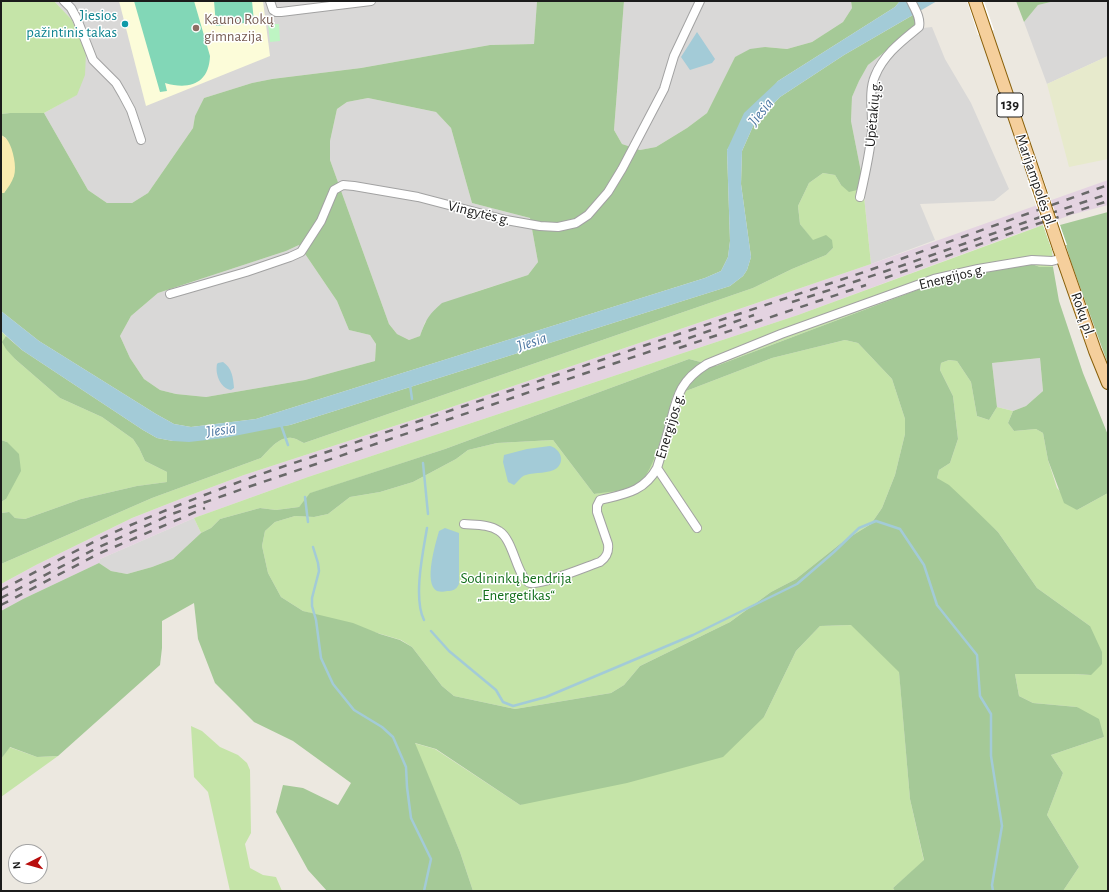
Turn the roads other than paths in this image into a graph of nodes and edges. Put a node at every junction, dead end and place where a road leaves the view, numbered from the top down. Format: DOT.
graph roads {
  1 [pos="64,1"];
  2 [pos="270,1"];
  3 [pos="371,1"];
  4 [pos="700,1"];
  5 [pos="911,1"];
  6 [pos="975,1"];
  7 [pos="141,140"];
  8 [pos="860,197"];
  9 [pos="1061,253"];
  10 [pos="170,294"];
  11 [pos="1108,383"];
  12 [pos="657,468"];
  13 [pos="464,524"];
  14 [pos="697,528"];
  1 -- 7 [label="street"];
  2 -- 3 [label="street"];
  4 -- 10 [label="street, Vingytės g."];
  5 -- 8 [label="street, Upėtakių g."];
  6 -- 9 [label="main road, Marijampolės pl. / 139, bridge"];
  9 -- 11 [label="main road, Rokų pl. / 139"];
  9 -- 12 [label="street, Energijos g."];
  12 -- 13 [label="street, Energijos g."];
  12 -- 14 [label="street"];
}
